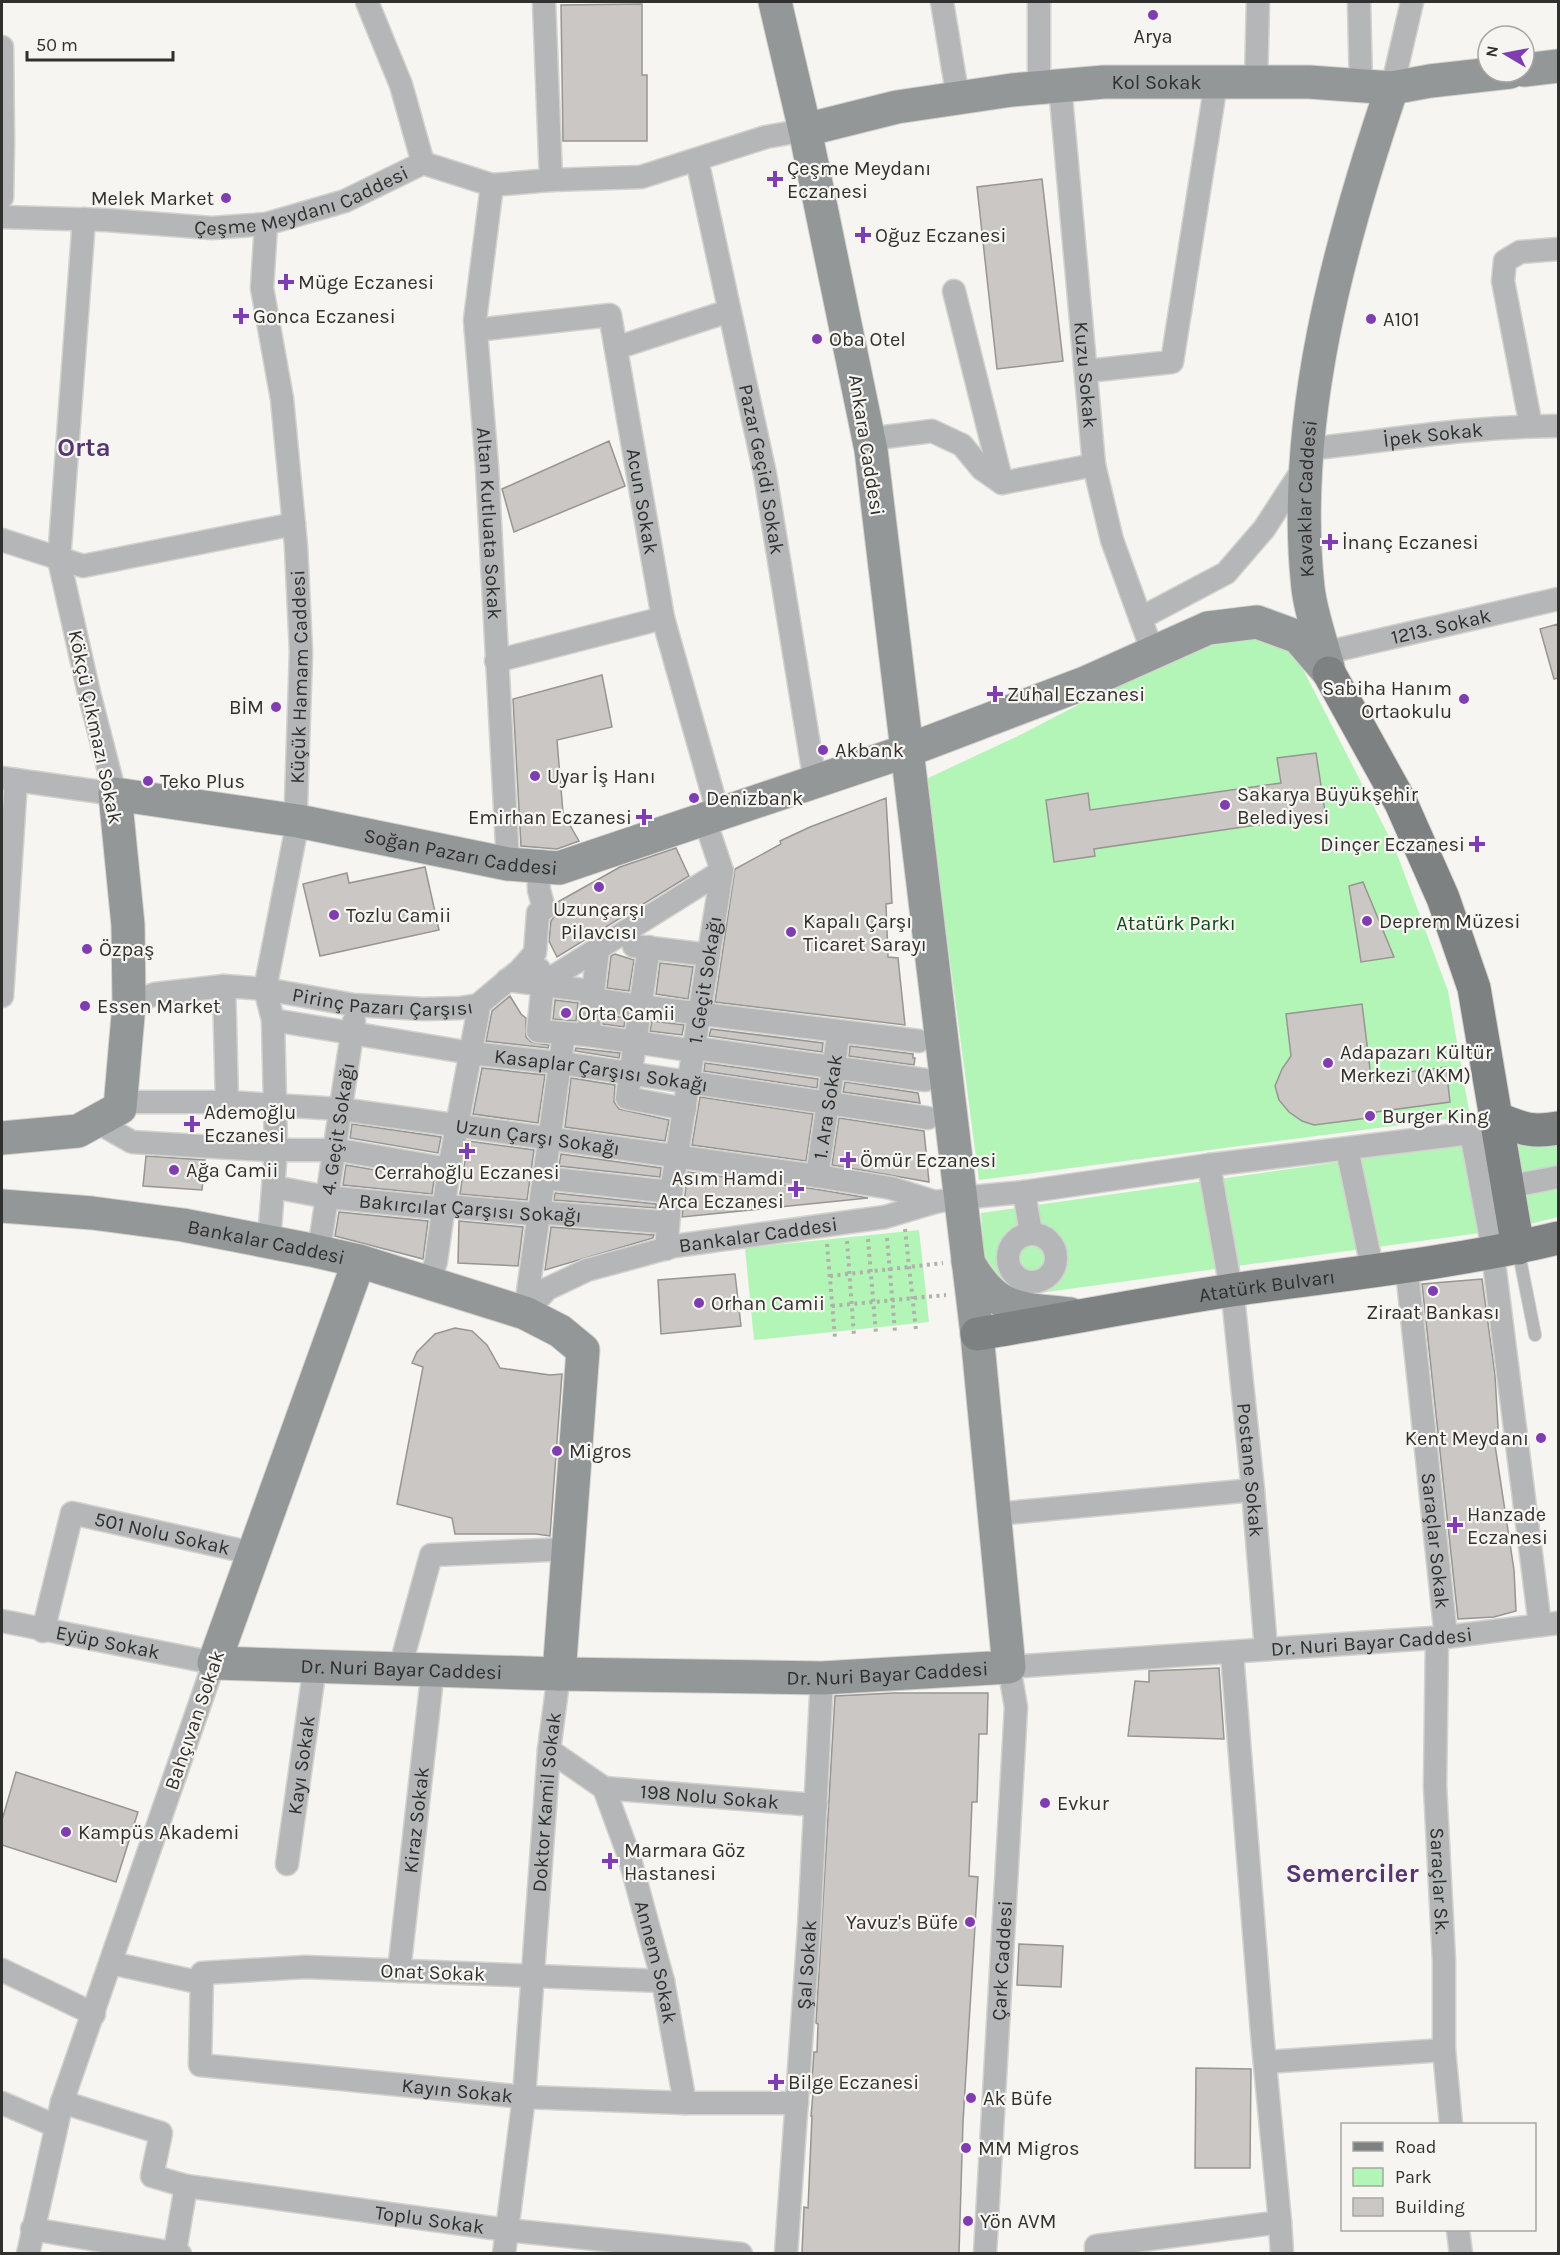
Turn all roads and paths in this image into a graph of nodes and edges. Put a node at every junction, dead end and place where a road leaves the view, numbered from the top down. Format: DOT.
graph roads {
  1 [pos="367,2"];
  2 [pos="544,2"];
  3 [pos="775,2"];
  4 [pos="942,2"];
  5 [pos="1039,2"];
  6 [pos="1258,2"];
  7 [pos="1359,2"];
  8 [pos="1412,2"];
  9 [pos="2,47"];
  10 [pos="1558,66"];
  11 [pos="1536,69"];
  12 [pos="1476,76"];
  13 [pos="1256,82"];
  14 [pos="1216,83"];
  15 [pos="1050,87"];
  16 [pos="1377,87"];
  17 [pos="958,98"];
  18 [pos="805,130"];
  19 [pos="697,160"];
  20 [pos="423,164"];
  21 [pos="551,180"];
  22 [pos="492,185"];
  23 [pos="2,197"];
  24 [pos="2,217"];
  25 [pos="84,219"];
  26 [pos="266,224"];
  27 [pos="1558,249"];
  28 [pos="954,291"];
  29 [pos="729,311"];
  30 [pos="476,330"];
  31 [pos="616,348"];
  32 [pos="1087,371"];
  33 [pos="1531,426"];
  34 [pos="1558,426"];
  35 [pos="869,438"];
  36 [pos="1308,455"];
  37 [pos="1094,465"];
  38 [pos="1002,483"];
  39 [pos="294,524"];
  40 [pos="2,540"];
  41 [pos="59,560"];
  42 [pos="1558,599"];
  43 [pos="663,618"];
  44 [pos="1141,618"];
  45 [pos="1153,653"];
  46 [pos="496,661"];
  47 [pos="1327,663"];
  48 [pos="906,751"];
  49 [pos="9,779"];
  50 [pos="815,782"];
  51 [pos="115,794"];
  52 [pos="712,818"];
  53 [pos="298,821"];
  54 [pos="523,866"];
  55 [pos="722,871"];
  56 [pos="603,946"];
  57 [pos="649,947"];
  58 [pos="535,953"];
  59 [pos="709,955"];
  60 [pos="507,980"];
  61 [pos="543,984"];
  62 [pos="224,986"];
  63 [pos="265,989"];
  64 [pos="2,996"];
  65 [pos="594,997"];
  66 [pos="129,1004"];
  67 [pos="354,1005"];
  68 [pos="478,1005"];
  69 [pos="639,1006"];
  70 [pos="700,1015"];
  71 [pos="273,1020"];
  72 [pos="352,1034"];
  73 [pos="564,1034"];
  74 [pos="588,1035"];
  75 [pos="838,1037"];
  76 [pos="919,1041"];
  77 [pos="634,1042"];
  78 [pos="695,1049"];
  79 [pos="471,1053"];
  80 [pos="561,1064"];
  81 [pos="832,1068"];
  82 [pos="630,1074"];
  83 [pos="925,1080"];
  84 [pos="689,1083"];
  85 [pos="227,1102"];
  86 [pos="828,1103"];
  87 [pos="275,1104"];
  88 [pos="118,1109"];
  89 [pos="340,1109"];
  90 [pos="685,1109"];
  91 [pos="928,1119"];
  92 [pos="457,1125"];
  93 [pos="1496,1127"];
  94 [pos="1558,1128"];
  95 [pos="2,1138"];
  96 [pos="551,1138"];
  97 [pos="1347,1149"];
  98 [pos="276,1150"];
  99 [pos="334,1150"];
  100 [pos="677,1156"];
  101 [pos="1209,1165"];
  102 [pos="449,1169"];
  103 [pos="817,1176"];
  104 [pos="1558,1177"];
  105 [pos="544,1178"];
  106 [pos="274,1187"];
  107 [pos="1507,1187"];
  108 [pos="671,1192"];
  109 [pos="1024,1192"];
  110 [pos="327,1197"];
  111 [pos="948,1200"];
  112 [pos="2,1206"];
  113 [pos="443,1207"];
  114 [pos="541,1214"];
  115 [pos="865,1219"];
  116 [pos="1031,1233"];
  117 [pos="666,1238"];
  118 [pos="1558,1238"];
  119 [pos="269,1241"];
  120 [pos="311,1250"];
  121 [pos="1505,1250"];
  122 [pos="359,1261"];
  123 [pos="955,1262"];
  124 [pos="909,1267"];
  125 [pos="890,1269"];
  126 [pos="1388,1270"];
  127 [pos="871,1271"];
  128 [pos="849,1274"];
  129 [pos="830,1276"];
  130 [pos="430,1282"];
  131 [pos="1231,1290"];
  132 [pos="946,1295"];
  133 [pos="913,1298"];
  134 [pos="892,1300"];
  135 [pos="873,1302"];
  136 [pos="852,1304"];
  137 [pos="832,1306"];
  138 [pos="525,1312"];
  139 [pos="1079,1316"];
  140 [pos="916,1330"];
  141 [pos="895,1332"];
  142 [pos="876,1334"];
  143 [pos="977,1334"];
  144 [pos="1535,1335"];
  145 [pos="854,1336"];
  146 [pos="835,1338"];
  147 [pos="583,1350"];
  148 [pos="1252,1490"];
  149 [pos="996,1514"];
  150 [pos="568,1549"];
  151 [pos="252,1554"];
  152 [pos="2,1621"];
  153 [pos="1549,1624"];
  154 [pos="43,1631"];
  155 [pos="1442,1637"];
  156 [pos="1266,1649"];
  157 [pos="1232,1653"];
  158 [pos="214,1663"];
  159 [pos="315,1666"];
  160 [pos="1010,1667"];
  161 [pos="400,1668"];
  162 [pos="433,1669"];
  163 [pos="558,1674"];
  164 [pos="822,1678"];
  165 [pos="549,1750"];
  166 [pos="604,1788"];
  167 [pos="816,1804"];
  168 [pos="287,1864"];
  169 [pos="111,1963"];
  170 [pos="2,1970"];
  171 [pos="399,1971"];
  172 [pos="532,1977"];
  173 [pos="202,1978"];
  174 [pos="663,1981"];
  175 [pos="94,2014"];
  176 [pos="1444,2050"];
  177 [pos="1265,2062"];
  178 [pos="524,2097"];
  179 [pos="62,2102"];
  180 [pos="2,2103"];
  181 [pos="685,2103"];
  182 [pos="797,2103"];
  183 [pos="1451,2123"];
  184 [pos="56,2126"];
  185 [pos="186,2186"];
  186 [pos="1280,2222"];
  187 [pos="32,2229"];
  188 [pos="507,2230"];
  189 [pos="1458,2231"];
  190 [pos="177,2252"];
  191 [pos="28,2253"];
  192 [pos="504,2253"];
  193 [pos="741,2253"];
  194 [pos="786,2253"];
  195 [pos="985,2253"];
  196 [pos="1096,2253"];
  197 [pos="1282,2253"];
  198 [pos="1461,2253"];
  1 -- 20 [label="street"];
  2 -- 21 [label="street"];
  3 -- 18 [label="main road, Ankara Caddesi"];
  4 -- 17 [label="street"];
  5 -- 15 [label="street, Kuzu Sokak"];
  6 -- 13 [label="street"];
  7 -- 16 [label="street"];
  8 -- 16 [label="street"];
  9 -- 23 [label="street"];
  10 -- 11 [label="main road"];
  12 -- 16 [label="main road, Kol Sokak"];
  13 -- 14 [label="main road, Kol Sokak"];
  13 -- 16 [label="main road, Kol Sokak"];
  14 -- 15 [label="main road, Kol Sokak"];
  14 -- 32 [label="street"];
  15 -- 17 [label="main road, Kol Sokak"];
  15 -- 32 [label="street, Kuzu Sokak"];
  16 -- 36 [label="main road, Kavaklar Caddesi"];
  17 -- 18 [label="main road, Kol Sokak"];
  18 -- 19 [label="street, Çeşme Meydanı Caddesi"];
  18 -- 35 [label="main road, Ankara Caddesi"];
  19 -- 21 [label="street, Çeşme Meydanı Caddesi"];
  19 -- 29 [label="street, Pazar Geçidi Sokak"];
  20 -- 22 [label="street, Çeşme Meydanı Caddesi"];
  20 -- 26 [label="street, Çeşme Meydanı Caddesi"];
  21 -- 22 [label="street, Çeşme Meydanı Caddesi"];
  22 -- 30 [label="street, Altan Kutluata Sokak"];
  24 -- 25 [label="street, Çeşme Meydanı Caddesi"];
  25 -- 26 [label="street, Çeşme Meydanı Caddesi"];
  25 -- 41 [label="street, Kökçü Çıkmazı Sokak"];
  26 -- 39 [label="street, Küçük Hamam Caddesi"];
  27 -- 33 [label="street"];
  28 -- 38 [label="street"];
  29 -- 31 [label="street"];
  29 -- 50 [label="street, Pazar Geçidi Sokak"];
  30 -- 31 [label="street, Acun Sokak"];
  30 -- 46 [label="street, Altan Kutluata Sokak"];
  31 -- 43 [label="street, Acun Sokak"];
  32 -- 37 [label="street, Kuzu Sokak"];
  33 -- 34 [label="street, İpek Sokak"];
  33 -- 36 [label="street, İpek Sokak"];
  35 -- 38 [label="street"];
  35 -- 48 [label="main road, Ankara Caddesi"];
  36 -- 44 [label="street"];
  36 -- 47 [label="main road, Kavaklar Caddesi"];
  37 -- 38 [label="street"];
  37 -- 44 [label="street, Kuzu Sokak"];
  39 -- 41 [label="street"];
  39 -- 53 [label="street, Küçük Hamam Caddesi"];
  40 -- 41 [label="street"];
  41 -- 51 [label="street, Kökçü Çıkmazı Sokak"];
  42 -- 47 [label="street, 1213. Sokak"];
  43 -- 46 [label="street"];
  43 -- 52 [label="street, Acun Sokak"];
  44 -- 45 [label="street, Kuzu Sokak"];
  45 -- 47 [label="main road, Soğan Pazarı Caddesi"];
  45 -- 48 [label="main road, Soğan Pazarı Caddesi"];
  46 -- 54 [label="street, Altan Kutluata Sokak"];
  47 -- 93 [label="main road, Kavaklar Caddesi"];
  48 -- 50 [label="main road, Soğan Pazarı Caddesi"];
  48 -- 111 [label="main road, Ankara Caddesi"];
  49 -- 51 [label="street, Soğan Pazarı Caddesi"];
  49 -- 64 [label="street"];
  50 -- 52 [label="main road, Soğan Pazarı Caddesi"];
  51 -- 53 [label="main road, Soğan Pazarı Caddesi"];
  51 -- 66 [label="main road, Kökçü Çıkmazı Sokak"];
  52 -- 54 [label="main road, Soğan Pazarı Caddesi"];
  52 -- 55 [label="street, 1. Geçit Sokağı"];
  53 -- 54 [label="main road, Soğan Pazarı Caddesi"];
  53 -- 63 [label="street, Küçük Hamam Caddesi"];
  54 -- 58 [label="street"];
  55 -- 56 [label="street"];
  55 -- 59 [label="street, 1. Geçit Sokağı"];
  56 -- 57 [label="street"];
  56 -- 61 [label="street"];
  56 -- 65 [label="street"];
  57 -- 59 [label="street"];
  57 -- 69 [label="street"];
  58 -- 60 [label="street, Pirinç Pazarı Çarşısı"];
  58 -- 61 [label="street"];
  59 -- 70 [label="street, 1. Geçit Sokağı"];
  60 -- 61 [label="street"];
  60 -- 68 [label="street, Pirinç Pazarı Çarşısı"];
  61 -- 65 [label="street"];
  61 -- 73 [label="street"];
  62 -- 63 [label="street"];
  62 -- 66 [label="street"];
  62 -- 85 [label="street"];
  63 -- 67 [label="street, Pirinç Pazarı Çarşısı"];
  63 -- 71 [label="street"];
  65 -- 69 [label="street"];
  65 -- 74 [label="street"];
  66 -- 88 [label="main road, Kökçü Çıkmazı Sokak"];
  67 -- 68 [label="street, Pirinç Pazarı Çarşısı"];
  67 -- 72 [label="street, 4. Geçit Sokağı"];
  68 -- 79 [label="street"];
  69 -- 70 [label="street"];
  69 -- 77 [label="street"];
  70 -- 76 [label="street"];
  70 -- 78 [label="street, 1. Geçit Sokağı"];
  71 -- 72 [label="street, Kasaplar Çarşısı Sokağı"];
  71 -- 87 [label="street"];
  72 -- 79 [label="street, Kasaplar Çarşısı Sokağı"];
  72 -- 89 [label="street, 4. Geçit Sokağı"];
  73 -- 74 [label="street"];
  73 -- 80 [label="street"];
  74 -- 77 [label="street"];
  75 -- 81 [label="street, 1. Ara Sokak"];
  77 -- 78 [label="street"];
  77 -- 82 [label="street"];
  78 -- 81 [label="street"];
  78 -- 84 [label="street, 1. Geçit Sokağı"];
  79 -- 80 [label="street, Kasaplar Çarşısı Sokağı"];
  79 -- 92 [label="street"];
  80 -- 82 [label="street, Kasaplar Çarşısı Sokağı"];
  80 -- 96 [label="street"];
  81 -- 83 [label="street"];
  81 -- 86 [label="street, 1. Ara Sokak"];
  82 -- 84 [label="street, Kasaplar Çarşısı Sokağı"];
  82 -- 90 [label="street"];
  84 -- 86 [label="street, Kasaplar Çarşısı Sokağı"];
  84 -- 90 [label="street, 1. Geçit Sokağı"];
  85 -- 87 [label="street, Uzun Çarşı Sokağı"];
  85 -- 88 [label="street, Uzun Çarşı Sokağı"];
  86 -- 91 [label="street, Kasaplar Çarşısı Sokağı"];
  86 -- 103 [label="street, 1. Ara Sokak"];
  87 -- 89 [label="street, Uzun Çarşı Sokağı"];
  87 -- 98 [label="street"];
  88 -- 95 [label="main road"];
  88 -- 98 [label="street"];
  89 -- 92 [label="street, Uzun Çarşı Sokağı"];
  89 -- 99 [label="street, 4. Geçit Sokağı"];
  90 -- 100 [label="street, 1. Geçit Sokağı"];
  92 -- 96 [label="street, Uzun Çarşı Sokağı"];
  92 -- 102 [label="street"];
  93 -- 94 [label="main road"];
  93 -- 107 [label="main road, Kavaklar Caddesi"];
  96 -- 100 [label="street, Uzun Çarşı Sokağı"];
  96 -- 105 [label="street"];
  97 -- 101 [label="street"];
  97 -- 121 [label="street"];
  97 -- 126 [label="street, Saraçlar Sokak"];
  98 -- 99 [label="street"];
  98 -- 106 [label="street"];
  99 -- 102 [label="street"];
  99 -- 110 [label="street, 4. Geçit Sokağı"];
  100 -- 103 [label="street, Uzun Çarşı Sokağı"];
  100 -- 108 [label="street, 1. Geçit Sokağı"];
  101 -- 109 [label="street"];
  101 -- 131 [label="street, Postane Sokak"];
  102 -- 113 [label="street"];
  103 -- 111 [label="street, Uzun Çarşı Sokağı"];
  104 -- 107 [label="street"];
  105 -- 108 [label="street"];
  105 -- 114 [label="street"];
  106 -- 110 [label="street, Bakırcılar Çarşısı Sokağı"];
  106 -- 119 [label="street"];
  107 -- 121 [label="main road, Kavaklar Caddesi"];
  108 -- 117 [label="street, 1. Geçit Sokağı"];
  109 -- 111 [label="street"];
  109 -- 116 [label="street"];
  110 -- 113 [label="street, Bakırcılar Çarşısı Sokağı"];
  110 -- 120 [label="street, 4. Geçit Sokağı"];
  111 -- 115 [label="street, Bankalar Caddesi"];
  111 -- 123 [label="main road, Ankara Caddesi"];
  112 -- 119 [label="main road, Bankalar Caddesi"];
  113 -- 114 [label="street, Bakırcılar Çarşısı Sokağı"];
  113 -- 130 [label="street"];
  114 -- 117 [label="street, Bakırcılar Çarşısı Sokağı"];
  114 -- 138 [label="street"];
  115 -- 117 [label="street, Bankalar Caddesi"];
  115 -- 124 [label="path"];
  115 -- 125 [label="path"];
  115 -- 127 [label="path"];
  115 -- 128 [label="path"];
  115 -- 129 [label="path"];
  117 -- 138 [label="street, Bankalar Caddesi"];
  118 -- 121 [label="main road, Atatürk Bulvarı"];
  119 -- 120 [label="main road, Bankalar Caddesi"];
  120 -- 122 [label="main road, Bankalar Caddesi"];
  121 -- 126 [label="main road, Atatürk Bulvarı"];
  121 -- 144 [label="lane"];
  121 -- 153 [label="street"];
  122 -- 130 [label="main road, Bankalar Caddesi"];
  122 -- 151 [label="main road, Bahçıvan Sokak"];
  123 -- 124 [label="path"];
  123 -- 139 [label="main road"];
  123 -- 143 [label="main road, Ankara Caddesi"];
  124 -- 125 [label="path"];
  124 -- 133 [label="path"];
  125 -- 127 [label="path"];
  125 -- 134 [label="path"];
  126 -- 131 [label="main road, Atatürk Bulvarı"];
  126 -- 155 [label="street, Saraçlar Sokak"];
  127 -- 128 [label="path"];
  127 -- 135 [label="path"];
  128 -- 129 [label="path"];
  128 -- 136 [label="path"];
  129 -- 137 [label="path"];
  130 -- 138 [label="main road, Bankalar Caddesi"];
  131 -- 139 [label="main road, Atatürk Bulvarı"];
  131 -- 148 [label="street, Postane Sokak"];
  132 -- 133 [label="path"];
  133 -- 134 [label="path"];
  133 -- 140 [label="path"];
  134 -- 135 [label="path"];
  134 -- 141 [label="path"];
  135 -- 136 [label="path"];
  135 -- 142 [label="path"];
  136 -- 137 [label="path"];
  136 -- 145 [label="path"];
  137 -- 146 [label="path"];
  138 -- 147 [label="main road, Bankalar Caddesi"];
  139 -- 143 [label="main road, Atatürk Bulvarı"];
  143 -- 149 [label="main road, Ankara Caddesi"];
  147 -- 150 [label="main road, Doktor Kamil Sokak"];
  148 -- 149 [label="street"];
  148 -- 156 [label="street, Postane Sokak"];
  149 -- 160 [label="main road, Ankara Caddesi"];
  150 -- 161 [label="street"];
  150 -- 163 [label="main road, Doktor Kamil Sokak"];
  151 -- 154 [label="street, 501 Nolu Sokak"];
  151 -- 158 [label="main road, Bahçıvan Sokak"];
  152 -- 154 [label="street, Eyüp Sokak"];
  153 -- 155 [label="street, Dr. Nuri Bayar Caddesi"];
  154 -- 158 [label="street, Eyüp Sokak"];
  155 -- 156 [label="street, Dr. Nuri Bayar Caddesi"];
  155 -- 176 [label="street, Saraçlar Sk."];
  156 -- 157 [label="street, Dr. Nuri Bayar Caddesi"];
  157 -- 160 [label="street, Dr. Nuri Bayar Caddesi"];
  157 -- 177 [label="street"];
  158 -- 159 [label="main road, Dr. Nuri Bayar Caddesi"];
  158 -- 169 [label="street, Bahçıvan Sokak"];
  159 -- 161 [label="main road, Dr. Nuri Bayar Caddesi"];
  159 -- 168 [label="street, Kayı Sokak"];
  160 -- 164 [label="main road, Dr. Nuri Bayar Caddesi"];
  160 -- 195 [label="street, Çark Caddesi"];
  161 -- 162 [label="main road, Dr. Nuri Bayar Caddesi"];
  162 -- 163 [label="main road, Dr. Nuri Bayar Caddesi"];
  162 -- 171 [label="street, Kiraz Sokak"];
  163 -- 164 [label="main road, Dr. Nuri Bayar Caddesi"];
  163 -- 165 [label="street, Doktor Kamil Sokak"];
  164 -- 167 [label="street, Şal Sokak"];
  165 -- 166 [label="street"];
  165 -- 172 [label="street, Doktor Kamil Sokak"];
  166 -- 167 [label="street, 198 Nolu Sokak"];
  166 -- 174 [label="street, Annem Sokak"];
  167 -- 182 [label="street, Şal Sokak"];
  169 -- 173 [label="street"];
  169 -- 175 [label="street, Bahçıvan Sokak"];
  170 -- 175 [label="street"];
  171 -- 172 [label="street, Onat Sokak"];
  171 -- 173 [label="street, Onat Sokak"];
  172 -- 174 [label="street, Onat Sokak"];
  172 -- 178 [label="street, Doktor Kamil Sokak"];
  173 -- 178 [label="street, Kayın Sokak"];
  174 -- 181 [label="street, Annem Sokak"];
  175 -- 179 [label="street, Bahçıvan Sokak"];
  176 -- 177 [label="street"];
  176 -- 183 [label="street, Saraçlar Sk."];
  177 -- 186 [label="street"];
  178 -- 181 [label="street, Kayın Sokak"];
  178 -- 188 [label="street, Doktor Kamil Sokak"];
  179 -- 184 [label="street, Bahçıvan Sokak"];
  179 -- 185 [label="street, Toplu Sokak"];
  180 -- 184 [label="street"];
  181 -- 182 [label="street, Kayın Sokak"];
  182 -- 194 [label="street, Şal Sokak"];
  184 -- 187 [label="street, Bahçıvan Sokak"];
  185 -- 188 [label="street, Toplu Sokak"];
  185 -- 190 [label="street"];
  186 -- 196 [label="street"];
  186 -- 197 [label="street"];
  187 -- 190 [label="street"];
  187 -- 191 [label="street, Bahçıvan Sokak"];
  188 -- 192 [label="street, Doktor Kamil Sokak"];
  188 -- 193 [label="street, Toplu Sokak"];
  189 -- 198 [label="street"];
}
